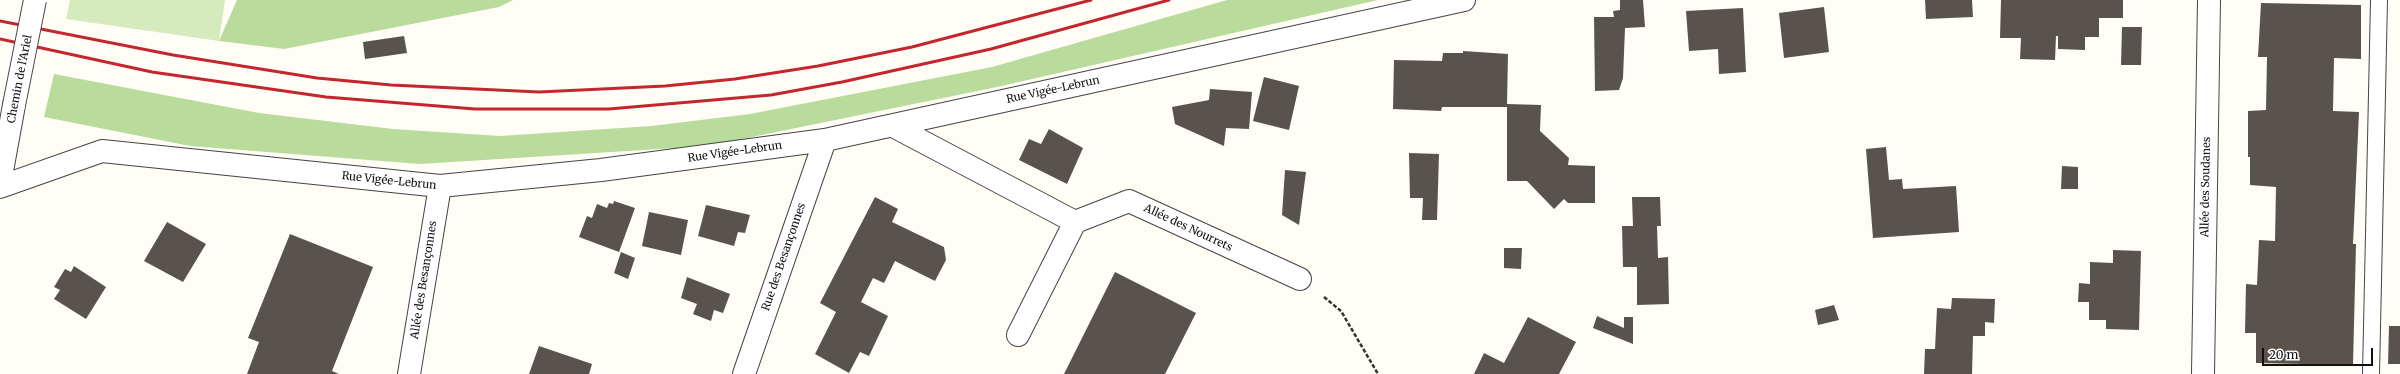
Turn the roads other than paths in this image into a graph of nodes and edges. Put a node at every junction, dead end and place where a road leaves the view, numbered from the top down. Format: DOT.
graph roads {
  1 [pos="35,0"];
  2 [pos="1464,0"];
  3 [pos="2209,0"];
  4 [pos="2379,0"];
  5 [pos="893,126"];
  6 [pos="825,140"];
  7 [pos="0,182"];
  8 [pos="440,186"];
  9 [pos="0,187"];
  10 [pos="1075,222"];
  11 [pos="1300,280"];
  12 [pos="1018,335"];
  13 [pos="408,374"];
  14 [pos="744,374"];
  15 [pos="2202,374"];
  16 [pos="2371,374"];
  1 -- 7 [label="street, Chemin de l'Ariel, bridge"];
  2 -- 5 [label="street, Rue Vigée-Lebrun"];
  3 -- 15 [label="street, Allée des Soudanes"];
  4 -- 16 [label="lane"];
  5 -- 6 [label="street, Rue Vigée-Lebrun"];
  5 -- 10 [label="street"];
  6 -- 8 [label="street, Rue Vigée-Lebrun"];
  6 -- 14 [label="street, Rue des Besançonnes"];
  8 -- 9 [label="street, Rue Vigée-Lebrun"];
  8 -- 13 [label="street, Allée des Besançonnes"];
  10 -- 11 [label="street, Allée des Nourrets"];
  10 -- 12 [label="street"];
}
